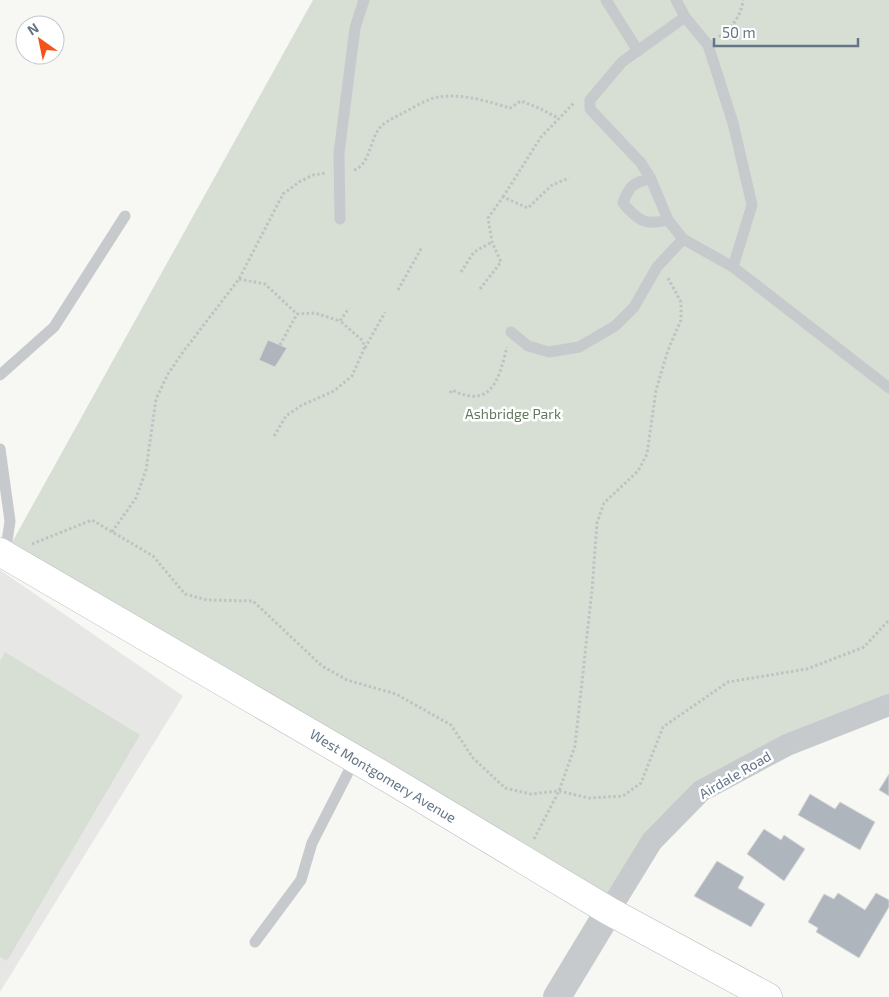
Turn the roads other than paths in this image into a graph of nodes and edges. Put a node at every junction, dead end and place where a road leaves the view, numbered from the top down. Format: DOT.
graph roads {
  1 [pos="364,0"];
  2 [pos="606,0"];
  3 [pos="676,0"];
  4 [pos="685,18"];
  5 [pos="638,51"];
  6 [pos="651,179"];
  7 [pos="125,216"];
  8 [pos="340,220"];
  9 [pos="668,220"];
  10 [pos="683,239"];
  11 [pos="733,267"];
  12 [pos="511,332"];
  13 [pos="0,375"];
  14 [pos="889,388"];
  15 [pos="0,448"];
  16 [pos="2,553"];
  17 [pos="889,705"];
  18 [pos="355,759"];
  19 [pos="609,911"];
  20 [pos="255,942"];
  21 [pos="557,997"];
  22 [pos="768,997"];
  1 -- 8 [label="lane"];
  2 -- 5 [label="lane"];
  3 -- 4 [label="lane"];
  4 -- 5 [label="lane"];
  4 -- 11 [label="lane"];
  5 -- 6 [label="lane"];
  6 -- 9 [label="lane"];
  6 -- 9 [label="lane"];
  7 -- 13 [label="lane"];
  9 -- 10 [label="lane"];
  10 -- 11 [label="lane"];
  10 -- 12 [label="lane"];
  11 -- 14 [label="lane"];
  15 -- 16 [label="lane"];
  16 -- 18 [label="main road, West Montgomery Avenue"];
  17 -- 19 [label="street, Airdale Road"];
  18 -- 19 [label="main road, West Montgomery Avenue"];
  18 -- 20 [label="lane"];
  19 -- 21 [label="street, Airdale Road"];
  19 -- 22 [label="main road, West Montgomery Avenue"];
}
